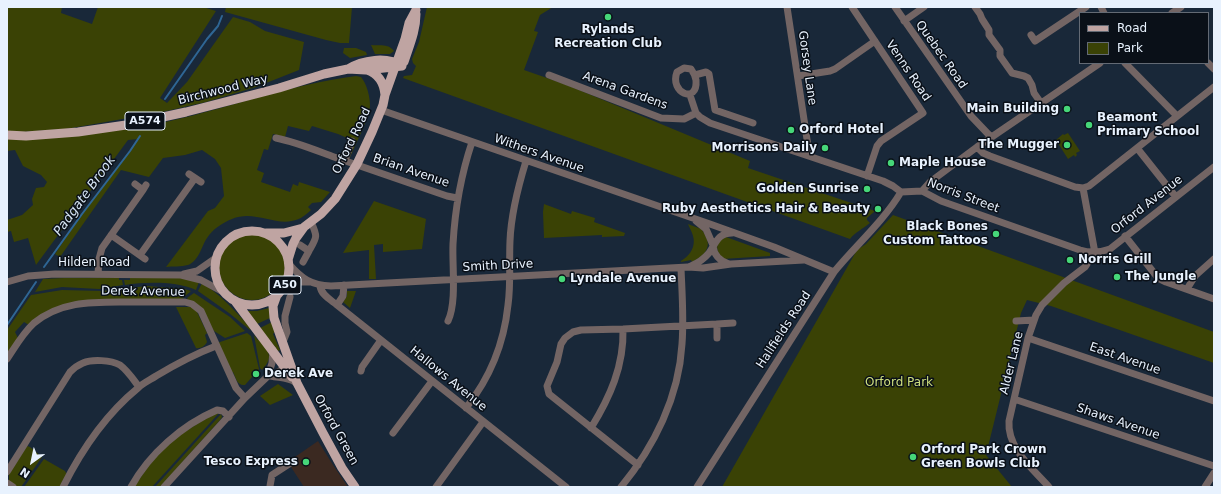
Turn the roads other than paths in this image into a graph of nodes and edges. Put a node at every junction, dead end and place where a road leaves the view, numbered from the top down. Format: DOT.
graph roads {
  1 [pos="787,7"];
  2 [pos="852,7"];
  3 [pos="894,7"];
  4 [pos="924,7"];
  5 [pos="975,7"];
  6 [pos="1086,7"];
  7 [pos="416,8"];
  8 [pos="904,21"];
  9 [pos="1031,35"];
  10 [pos="874,41"];
  11 [pos="1099,64"];
  12 [pos="1126,64"];
  13 [pos="398,65"];
  14 [pos="348,69"];
  15 [pos="366,70"];
  16 [pos="549,75"];
  17 [pos="695,75"];
  18 [pos="798,76"];
  19 [pos="1214,88"];
  20 [pos="385,95"];
  21 [pos="690,95"];
  22 [pos="1041,103"];
  23 [pos="382,107"];
  24 [pos="696,113"];
  25 [pos="1177,116"];
  26 [pos="753,123"];
  27 [pos="7,136"];
  28 [pos="991,137"];
  29 [pos="276,138"];
  30 [pos="352,141"];
  31 [pos="472,142"];
  32 [pos="977,147"];
  33 [pos="1137,148"];
  34 [pos="808,156"];
  35 [pos="345,160"];
  36 [pos="526,161"];
  37 [pos="357,164"];
  38 [pos="1214,167"];
  39 [pos="867,176"];
  40 [pos="195,178"];
  41 [pos="135,184"];
  42 [pos="1083,188"];
  43 [pos="922,191"];
  44 [pos="901,192"];
  45 [pos="1176,196"];
  46 [pos="457,198"];
  47 [pos="691,218"];
  48 [pos="307,225"];
  49 [pos="266,233"];
  50 [pos="734,233"];
  51 [pos="111,236"];
  52 [pos="1125,236"];
  53 [pos="300,245"];
  54 [pos="713,245"];
  55 [pos="774,247"];
  56 [pos="309,251"];
  57 [pos="1092,253"];
  58 [pos="217,257"];
  59 [pos="1214,259"];
  60 [pos="804,260"];
  61 [pos="288,262"];
  62 [pos="303,262"];
  63 [pos="770,262"];
  64 [pos="731,264"];
  65 [pos="689,267"];
  66 [pos="681,268"];
  67 [pos="834,272"];
  68 [pos="98,274"];
  69 [pos="181,275"];
  70 [pos="510,276"];
  71 [pos="453,280"];
  72 [pos="7,282"];
  73 [pos="309,282"];
  74 [pos="344,285"];
  75 [pos="284,286"];
  76 [pos="320,286"];
  77 [pos="1187,289"];
  78 [pos="225,293"];
  79 [pos="277,295"];
  80 [pos="290,297"];
  81 [pos="1214,298"];
  82 [pos="235,300"];
  83 [pos="337,305"];
  84 [pos="1034,320"];
  85 [pos="448,321"];
  86 [pos="1016,321"];
  87 [pos="733,323"];
  88 [pos="717,324"];
  89 [pos="682,326"];
  90 [pos="623,330"];
  91 [pos="717,338"];
  92 [pos="1028,338"];
  93 [pos="381,340"];
  94 [pos="283,342"];
  95 [pos="216,346"];
  96 [pos="272,350"];
  97 [pos="288,357"];
  98 [pos="7,359"];
  99 [pos="285,367"];
  100 [pos="361,371"];
  101 [pos="269,376"];
  102 [pos="432,381"];
  103 [pos="297,383"];
  104 [pos="139,387"];
  105 [pos="245,398"];
  106 [pos="1014,399"];
  107 [pos="1214,401"];
  108 [pos="466,408"];
  109 [pos="228,417"];
  110 [pos="483,422"];
  111 [pos="591,428"];
  112 [pos="393,433"];
  113 [pos="292,462"];
  114 [pos="638,465"];
  115 [pos="1214,466"];
  116 [pos="7,472"];
  117 [pos="1214,473"];
  118 [pos="7,483"];
  119 [pos="166,486"];
  120 [pos="13,487"];
  121 [pos="63,487"];
  122 [pos="131,487"];
  123 [pos="270,487"];
  124 [pos="355,487"];
  125 [pos="436,487"];
  126 [pos="566,487"];
  127 [pos="621,487"];
  128 [pos="697,487"];
  129 [pos="1048,487"];
  130 [pos="1205,487"];
  1 -- 18 [label="street, Gorsey Lane"];
  2 -- 10 [label="street, Venns Road"];
  3 -- 8 [label="street, Quebec Road"];
  4 -- 8 [label="street, Quebec Road"];
  5 -- 22 [label="street"];
  6 -- 9 [label="street"];
  7 -- 13 [label="main road, Orford Road / A50"];
  8 -- 28 [label="street, Quebec Road"];
  10 -- 18 [label="street"];
  10 -- 39 [label="street, Venns Road"];
  11 -- 22 [label="street"];
  12 -- 25 [label="street"];
  13 -- 14 [label="main road, Birchwood Way / A574"];
  13 -- 15 [label="main road, Birchwood Way / A574"];
  13 -- 20 [label="main road, Orford Road / A50"];
  13 -- 23 [label="main road, Orford Road / A50"];
  14 -- 15 [label="main road, Birchwood Way / A574"];
  14 -- 27 [label="main road, Birchwood Way / A574"];
  15 -- 20 [label="main road"];
  16 -- 24 [label="street, Arena Gardens"];
  17 -- 21 [label="street"];
  17 -- 21 [label="street"];
  17 -- 26 [label="street"];
  18 -- 34 [label="street, Gorsey Lane"];
  19 -- 25 [label="street"];
  20 -- 23 [label="main road, Orford Road / A50"];
  21 -- 24 [label="street"];
  22 -- 28 [label="street"];
  23 -- 31 [label="street, Withers Avenue"];
  23 -- 37 [label="main road, Orford Road / A50"];
  24 -- 34 [label="street"];
  25 -- 33 [label="street"];
  28 -- 32 [label="street"];
  29 -- 35 [label="street, Brian Avenue"];
  30 -- 35 [label="street, Orford Road"];
  31 -- 36 [label="street, Withers Avenue"];
  31 -- 46 [label="street"];
  32 -- 42 [label="street"];
  32 -- 43 [label="street"];
  33 -- 42 [label="street"];
  33 -- 45 [label="street"];
  34 -- 39 [label="street"];
  35 -- 37 [label="street, Brian Avenue"];
  36 -- 47 [label="street, Withers Avenue"];
  36 -- 70 [label="street"];
  37 -- 46 [label="street, Brian Avenue"];
  37 -- 48 [label="main road, Orford Road / A50"];
  38 -- 45 [label="street, Orford Avenue"];
  39 -- 44 [label="street"];
  40 -- 51 [label="street"];
  41 -- 51 [label="street"];
  42 -- 57 [label="street"];
  43 -- 44 [label="street, Norris Street"];
  43 -- 57 [label="street, Norris Street"];
  44 -- 67 [label="street, Hallfields Road"];
  45 -- 52 [label="street, Orford Avenue"];
  46 -- 71 [label="street"];
  47 -- 50 [label="street, Withers Avenue"];
  47 -- 54 [label="street, Withers Avenue"];
  48 -- 49 [label="main road, Orford Road / A50"];
  48 -- 56 [label="street"];
  48 -- 61 [label="main road, Orford Road / A50"];
  49 -- 58 [label="main road, A50"];
  49 -- 61 [label="main road, A50"];
  50 -- 54 [label="street, Smith Drive"];
  50 -- 55 [label="street, Withers Avenue"];
  51 -- 68 [label="street"];
  52 -- 57 [label="street, Orford Avenue"];
  52 -- 77 [label="street"];
  53 -- 56 [label="street"];
  54 -- 64 [label="street, Withers Avenue"];
  54 -- 65 [label="street, Smith Drive"];
  55 -- 60 [label="street, Withers Avenue"];
  55 -- 63 [label="street"];
  56 -- 62 [label="street"];
  57 -- 84 [label="street, Alder Lane"];
  58 -- 69 [label="street, Hilden Road"];
  58 -- 78 [label="main road, A50"];
  59 -- 77 [label="street"];
  60 -- 63 [label="street, Smith Drive"];
  60 -- 67 [label="street, Withers Avenue"];
  61 -- 73 [label="street, Smith Drive"];
  61 -- 75 [label="main road, A50"];
  63 -- 64 [label="street, Smith Drive"];
  64 -- 65 [label="street, Smith Drive"];
  65 -- 66 [label="street, Smith Drive"];
  66 -- 70 [label="street, Smith Drive"];
  66 -- 89 [label="street"];
  67 -- 128 [label="street, Hallfields Road"];
  68 -- 69 [label="street, Hilden Road"];
  68 -- 72 [label="street, Hilden Road"];
  69 -- 78 [label="street, Hilden Road"];
  70 -- 71 [label="street, Smith Drive"];
  70 -- 108 [label="street"];
  71 -- 74 [label="street, Smith Drive"];
  71 -- 85 [label="street"];
  73 -- 75 [label="street, Smith Drive"];
  73 -- 76 [label="street, Smith Drive"];
  74 -- 76 [label="street, Smith Drive"];
  74 -- 83 [label="street"];
  75 -- 79 [label="main road, A50"];
  76 -- 83 [label="street, Hallows Avenue"];
  77 -- 81 [label="street"];
  78 -- 82 [label="main road, A50"];
  79 -- 82 [label="main road, A50"];
  79 -- 94 [label="main road, Orford Green / A50"];
  80 -- 94 [label="street, Orford Green"];
  82 -- 96 [label="main road, Orford Green / A50"];
  83 -- 93 [label="street, Hallows Avenue"];
  84 -- 86 [label="street"];
  84 -- 92 [label="street, Alder Lane"];
  87 -- 88 [label="street"];
  88 -- 89 [label="street"];
  88 -- 91 [label="street"];
  89 -- 90 [label="street"];
  89 -- 114 [label="street"];
  90 -- 111 [label="street"];
  90 -- 111 [label="street"];
  92 -- 106 [label="street, Alder Lane"];
  92 -- 107 [label="street, East Avenue"];
  93 -- 100 [label="street"];
  93 -- 102 [label="street, Hallows Avenue"];
  94 -- 97 [label="main road, Orford Green / A50"];
  95 -- 98 [label="street, Derek Avenue"];
  95 -- 104 [label="street"];
  95 -- 105 [label="street, Derek Avenue"];
  96 -- 99 [label="main road, Orford Green / A50"];
  96 -- 101 [label="street"];
  97 -- 99 [label="street"];
  97 -- 103 [label="main road, Orford Green / A50"];
  99 -- 101 [label="street"];
  99 -- 103 [label="main road, Orford Green / A50"];
  101 -- 103 [label="street"];
  101 -- 105 [label="street"];
  102 -- 108 [label="street, Hallows Avenue"];
  102 -- 112 [label="street"];
  103 -- 124 [label="main road, Orford Green / A50"];
  104 -- 116 [label="street"];
  104 -- 121 [label="street"];
  105 -- 109 [label="street"];
  106 -- 115 [label="street, Shaws Avenue"];
  106 -- 129 [label="street, Alder Lane"];
  108 -- 110 [label="street, Hallows Avenue"];
  109 -- 119 [label="street"];
  109 -- 122 [label="street"];
  110 -- 125 [label="street"];
  110 -- 126 [label="street, Hallows Avenue"];
  111 -- 114 [label="street"];
  113 -- 123 [label="street"];
  114 -- 127 [label="street"];
  117 -- 130 [label="street"];
  118 -- 120 [label="street"];
}
